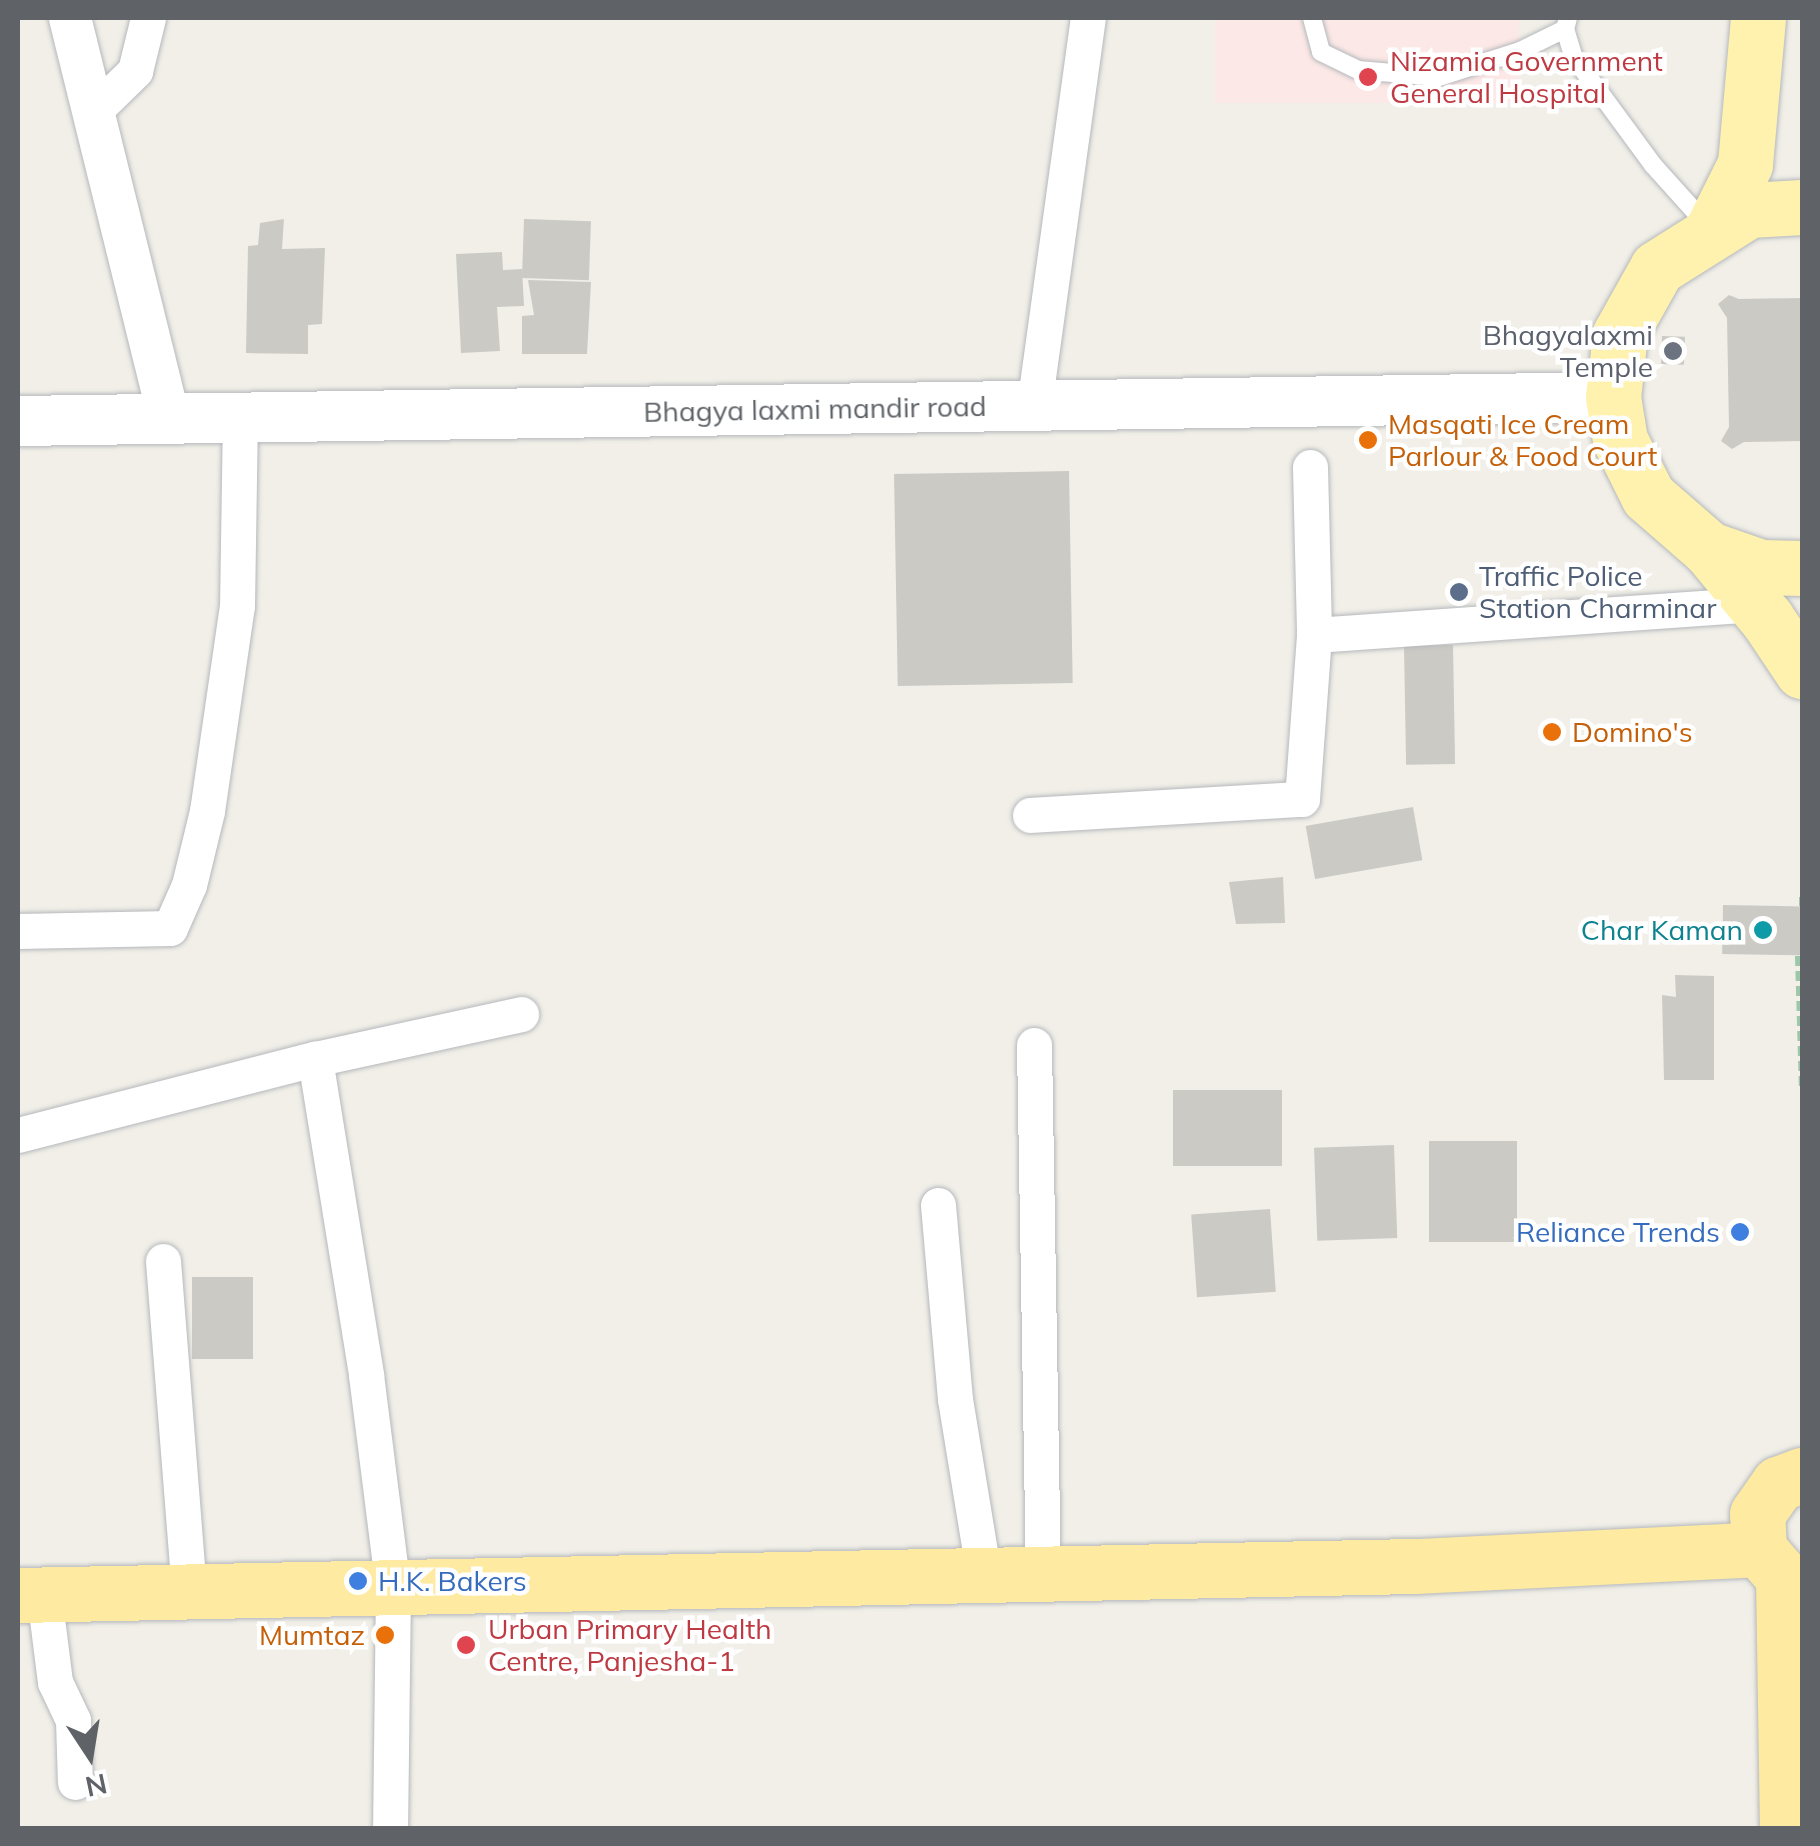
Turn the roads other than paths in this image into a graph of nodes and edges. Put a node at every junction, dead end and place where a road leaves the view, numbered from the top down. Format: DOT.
graph roads {
  1 [pos="70,18"];
  2 [pos="148,18"];
  3 [pos="1088,18"];
  4 [pos="1312,18"];
  5 [pos="1758,18"];
  6 [pos="1566,24"];
  7 [pos="92,112"];
  8 [pos="1802,208"];
  9 [pos="1712,230"];
  10 [pos="1612,397"];
  11 [pos="1034,406"];
  12 [pos="169,418"];
  13 [pos="240,419"];
  14 [pos="18,422"];
  15 [pos="1310,467"];
  16 [pos="1709,549"];
  17 [pos="1802,568"];
  18 [pos="1756,604"];
  19 [pos="1314,635"];
  20 [pos="1802,671"];
  21 [pos="1030,815"];
  22 [pos="18,931"];
  23 [pos="520,1014"];
  24 [pos="1034,1045"];
  25 [pos="315,1059"];
  26 [pos="18,1136"];
  27 [pos="938,1205"];
  28 [pos="163,1261"];
  29 [pos="1802,1475"];
  30 [pos="1781,1570"];
  31 [pos="1043,1574"];
  32 [pos="984,1576"];
  33 [pos="393,1588"];
  34 [pos="189,1592"];
  35 [pos="31,1595"];
  36 [pos="75,1782"];
  37 [pos="390,1828"];
  38 [pos="1787,1828"];
  1 -- 7 [label="street"];
  2 -- 7 [label="street"];
  3 -- 11 [label="street"];
  4 -- 6 [label="lane"];
  5 -- 9 [label="main road"];
  6 -- 9 [label="lane"];
  7 -- 12 [label="street"];
  8 -- 9 [label="main road"];
  9 -- 10 [label="main road"];
  10 -- 11 [label="main road, Bhagya laxmi mandir road"];
  10 -- 16 [label="main road"];
  11 -- 13 [label="main road, Bhagya laxmi mandir road"];
  12 -- 13 [label="main road, Bhagya laxmi mandir road"];
  12 -- 14 [label="main road, Bhagya laxmi mandir road"];
  13 -- 22 [label="street"];
  15 -- 19 [label="street"];
  16 -- 17 [label="main road"];
  16 -- 18 [label="main road"];
  18 -- 19 [label="street"];
  18 -- 20 [label="main road"];
  19 -- 21 [label="street"];
  23 -- 25 [label="street"];
  24 -- 31 [label="street"];
  25 -- 26 [label="street"];
  25 -- 33 [label="street"];
  27 -- 32 [label="street"];
  28 -- 34 [label="street"];
  29 -- 30 [label="highway"];
  30 -- 31 [label="highway"];
  30 -- 38 [label="highway"];
  31 -- 32 [label="highway"];
  32 -- 33 [label="highway"];
  33 -- 34 [label="highway"];
  33 -- 37 [label="street"];
  34 -- 35 [label="highway"];
  35 -- 36 [label="street"];
}
